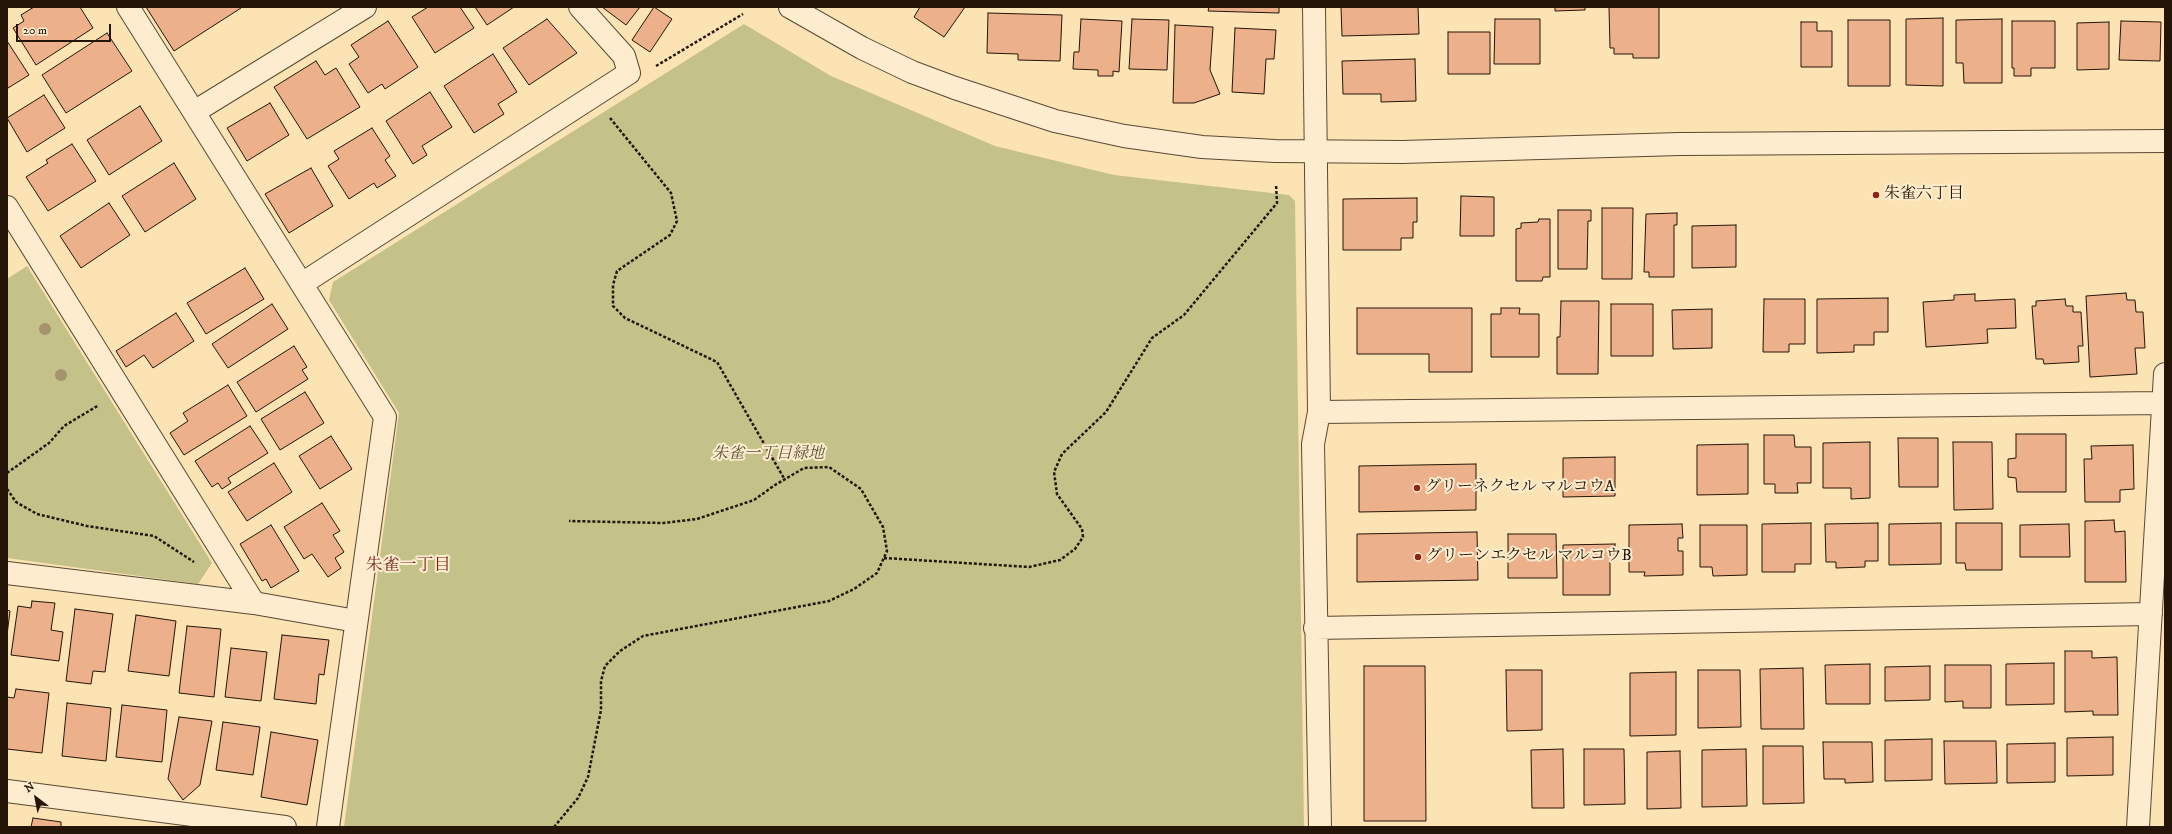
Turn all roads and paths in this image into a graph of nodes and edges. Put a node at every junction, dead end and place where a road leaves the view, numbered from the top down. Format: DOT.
graph roads {
  1 [pos="128,7"];
  2 [pos="365,7"];
  3 [pos="580,7"];
  4 [pos="790,7"];
  5 [pos="1314,7"];
  6 [pos="743,14"];
  7 [pos="629,74"];
  8 [pos="593,96"];
  9 [pos="194,112"];
  10 [pos="2165,141"];
  11 [pos="1315,152"];
  12 [pos="1276,184"];
  13 [pos="7,207"];
  14 [pos="303,283"];
  15 [pos="2165,374"];
  16 [pos="122,391"];
  17 [pos="2162,403"];
  18 [pos="1319,412"];
  19 [pos="7,473"];
  20 [pos="785,480"];
  21 [pos="7,489"];
  22 [pos="569,521"];
  23 [pos="172,546"];
  24 [pos="884,558"];
  25 [pos="7,573"];
  26 [pos="254,603"];
  27 [pos="2151,614"];
  28 [pos="356,621"];
  29 [pos="1315,628"];
  30 [pos="7,791"];
  31 [pos="285,827"];
  32 [pos="328,827"];
  33 [pos="554,827"];
  34 [pos="1320,827"];
  35 [pos="2138,827"];
  1 -- 9 [label="street"];
  2 -- 9 [label="street"];
  3 -- 7 [label="street"];
  4 -- 11 [label="street"];
  5 -- 11 [label="street"];
  6 -- 7 [label="path"];
  7 -- 8 [label="street"];
  8 -- 14 [label="street"];
  8 -- 20 [label="path"];
  9 -- 14 [label="street"];
  10 -- 11 [label="street"];
  11 -- 18 [label="street"];
  12 -- 24 [label="path"];
  13 -- 16 [label="street"];
  14 -- 28 [label="street"];
  15 -- 17 [label="street"];
  16 -- 19 [label="path"];
  16 -- 26 [label="street"];
  17 -- 18 [label="street"];
  17 -- 27 [label="street"];
  18 -- 29 [label="street"];
  20 -- 22 [label="path"];
  20 -- 24 [label="path"];
  21 -- 23 [label="path"];
  24 -- 33 [label="path"];
  25 -- 26 [label="street"];
  26 -- 28 [label="street"];
  27 -- 29 [label="street"];
  27 -- 35 [label="street"];
  28 -- 32 [label="street"];
  29 -- 34 [label="street"];
  30 -- 31 [label="street"];
}
